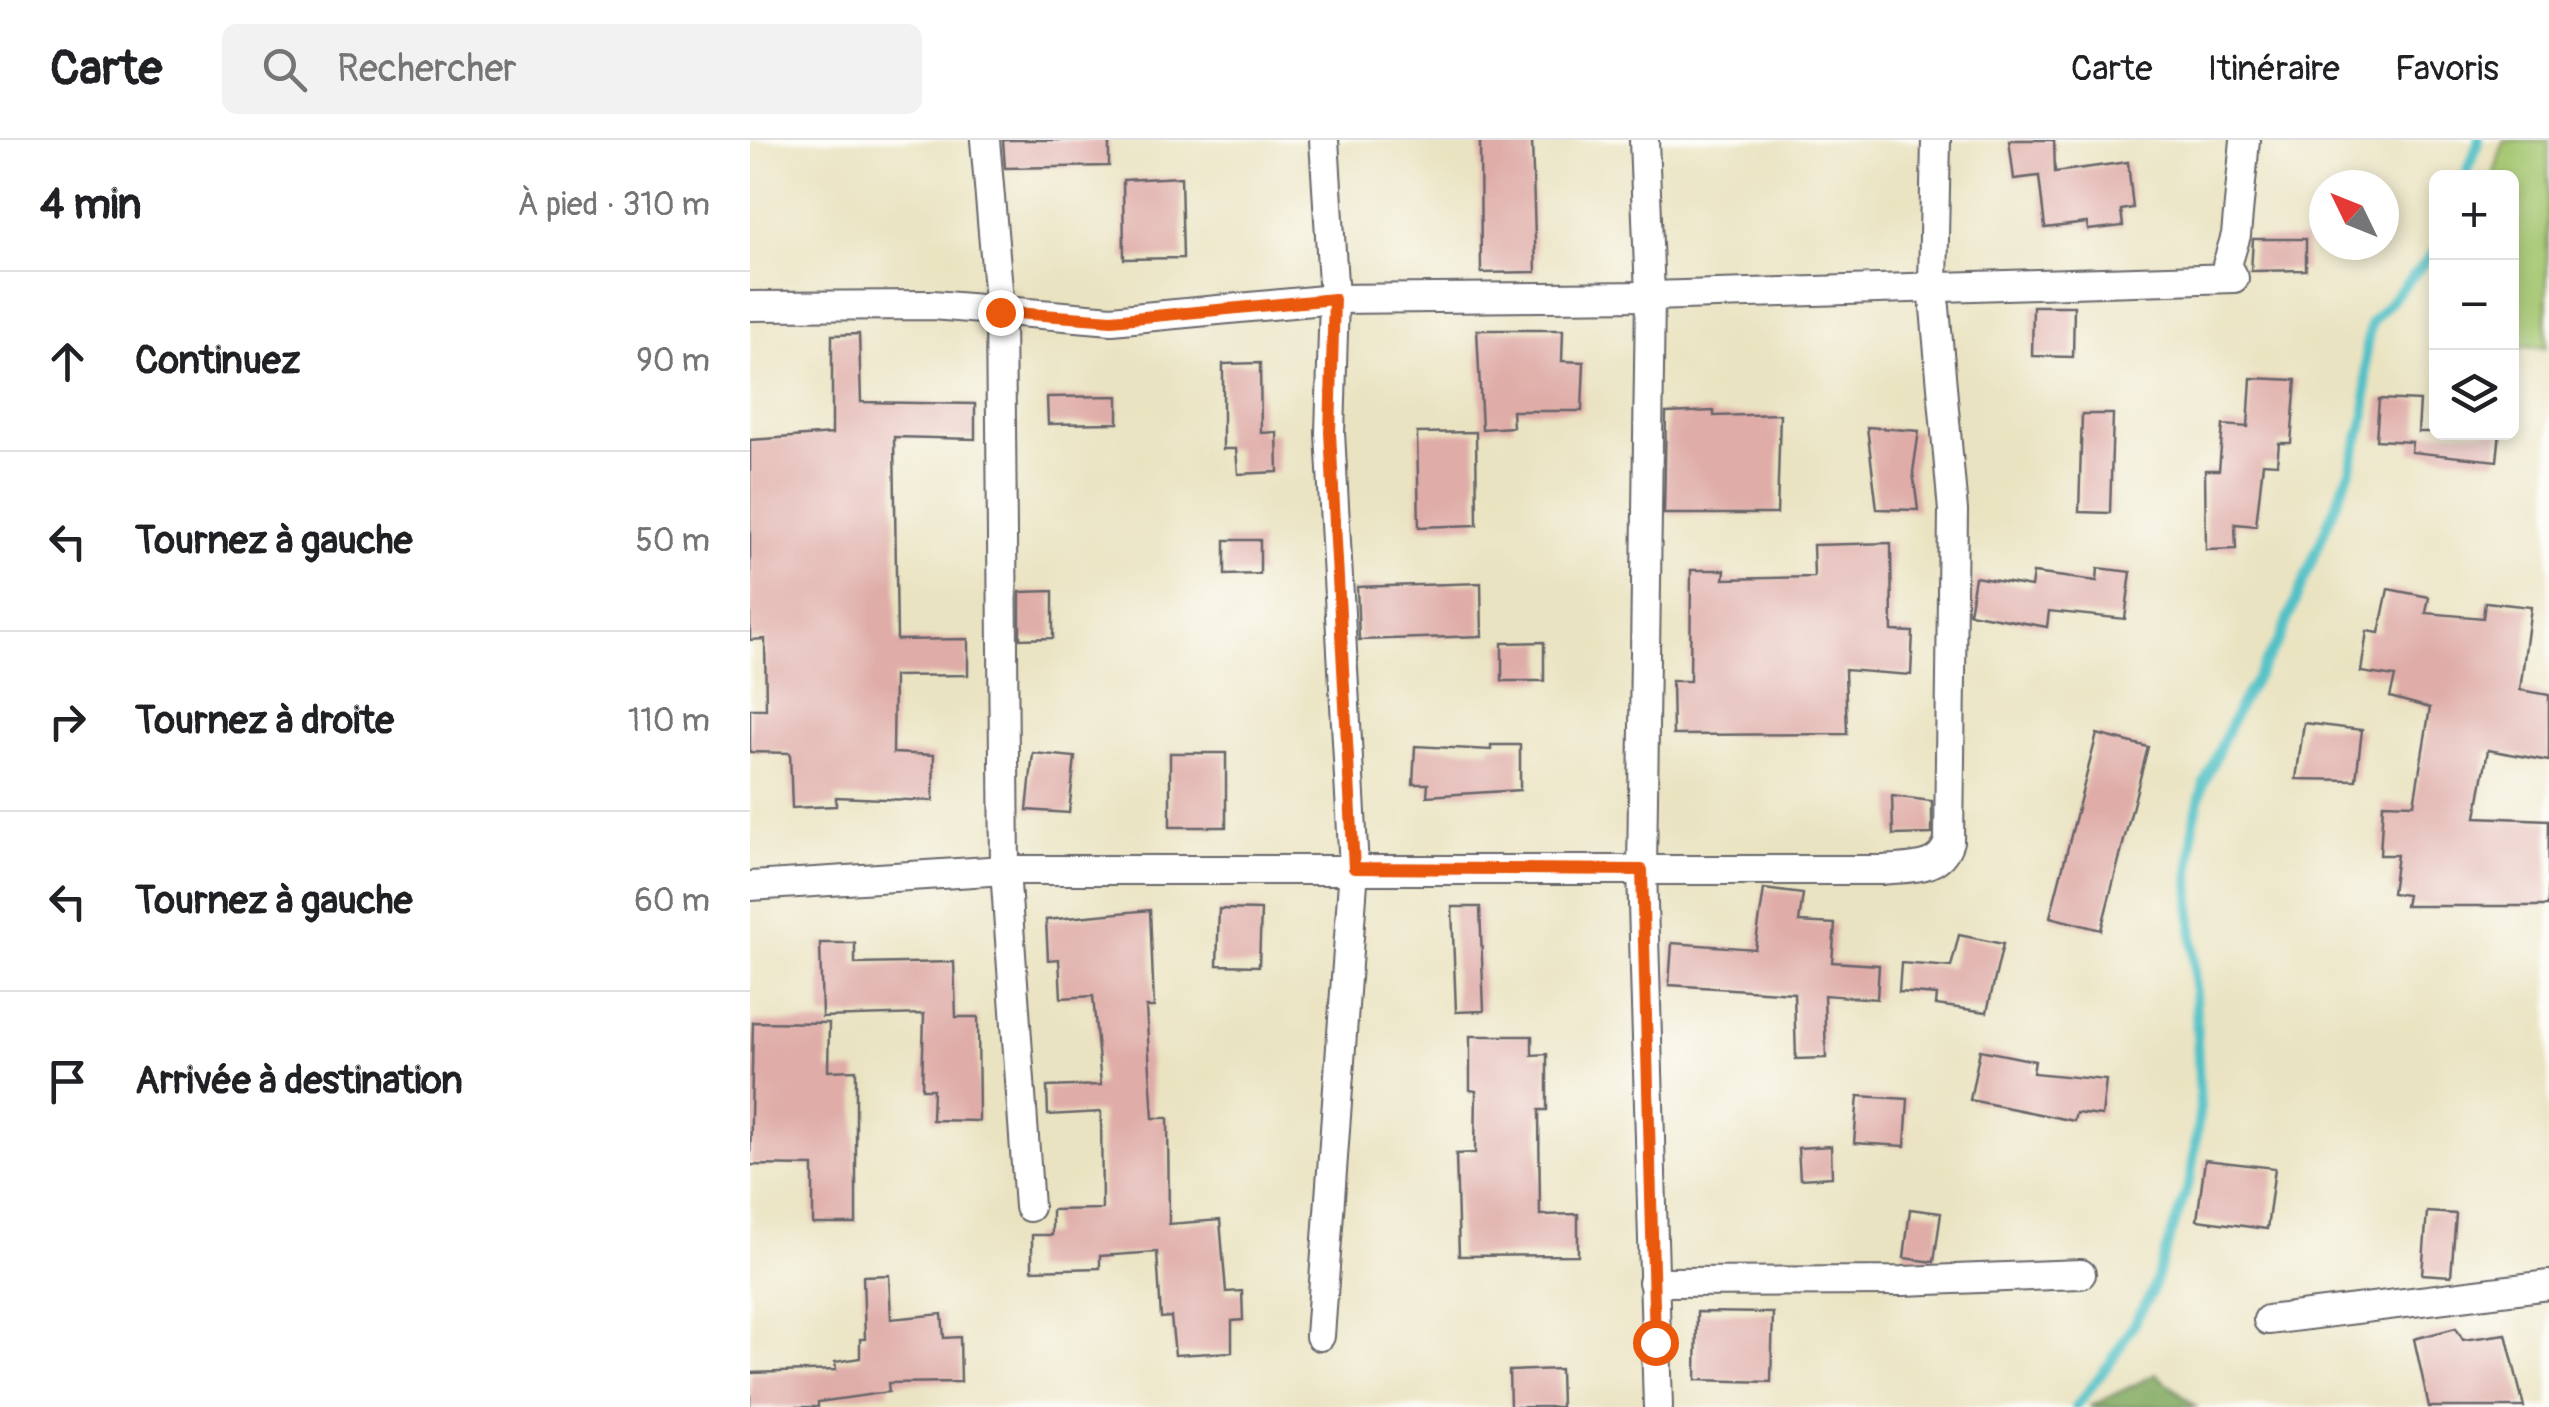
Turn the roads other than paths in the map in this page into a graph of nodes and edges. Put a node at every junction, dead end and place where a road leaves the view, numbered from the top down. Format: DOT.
graph roads {
  1 [pos="984,140"];
  2 [pos="1324,140"];
  3 [pos="1644,140"];
  4 [pos="1936,140"];
  5 [pos="2245,140"];
  6 [pos="1934,285"];
  7 [pos="1650,296"];
  8 [pos="1334,299"];
  9 [pos="750,306"];
  10 [pos="1000,312"];
  11 [pos="1354,868"];
  12 [pos="1004,870"];
  13 [pos="1642,870"];
  14 [pos="750,886"];
  15 [pos="1030,1208"];
  16 [pos="2080,1274"];
  17 [pos="1653,1282"];
  18 [pos="2549,1285"];
  19 [pos="2268,1320"];
  20 [pos="1320,1336"];
  21 [pos="1658,1407"];
  1 -- 10 [label="street"];
  2 -- 8 [label="street"];
  3 -- 7 [label="street"];
  4 -- 6 [label="street"];
  5 -- 6 [label="street"];
  6 -- 7 [label="street"];
  6 -- 13 [label="street"];
  7 -- 8 [label="street"];
  7 -- 13 [label="street"];
  8 -- 10 [label="street"];
  8 -- 11 [label="street"];
  9 -- 10 [label="street"];
  10 -- 12 [label="street"];
  11 -- 12 [label="street"];
  11 -- 13 [label="street"];
  11 -- 20 [label="street"];
  12 -- 14 [label="street"];
  12 -- 15 [label="street"];
  13 -- 17 [label="street"];
  16 -- 17 [label="street"];
  17 -- 21 [label="street"];
  18 -- 19 [label="street"];
}
